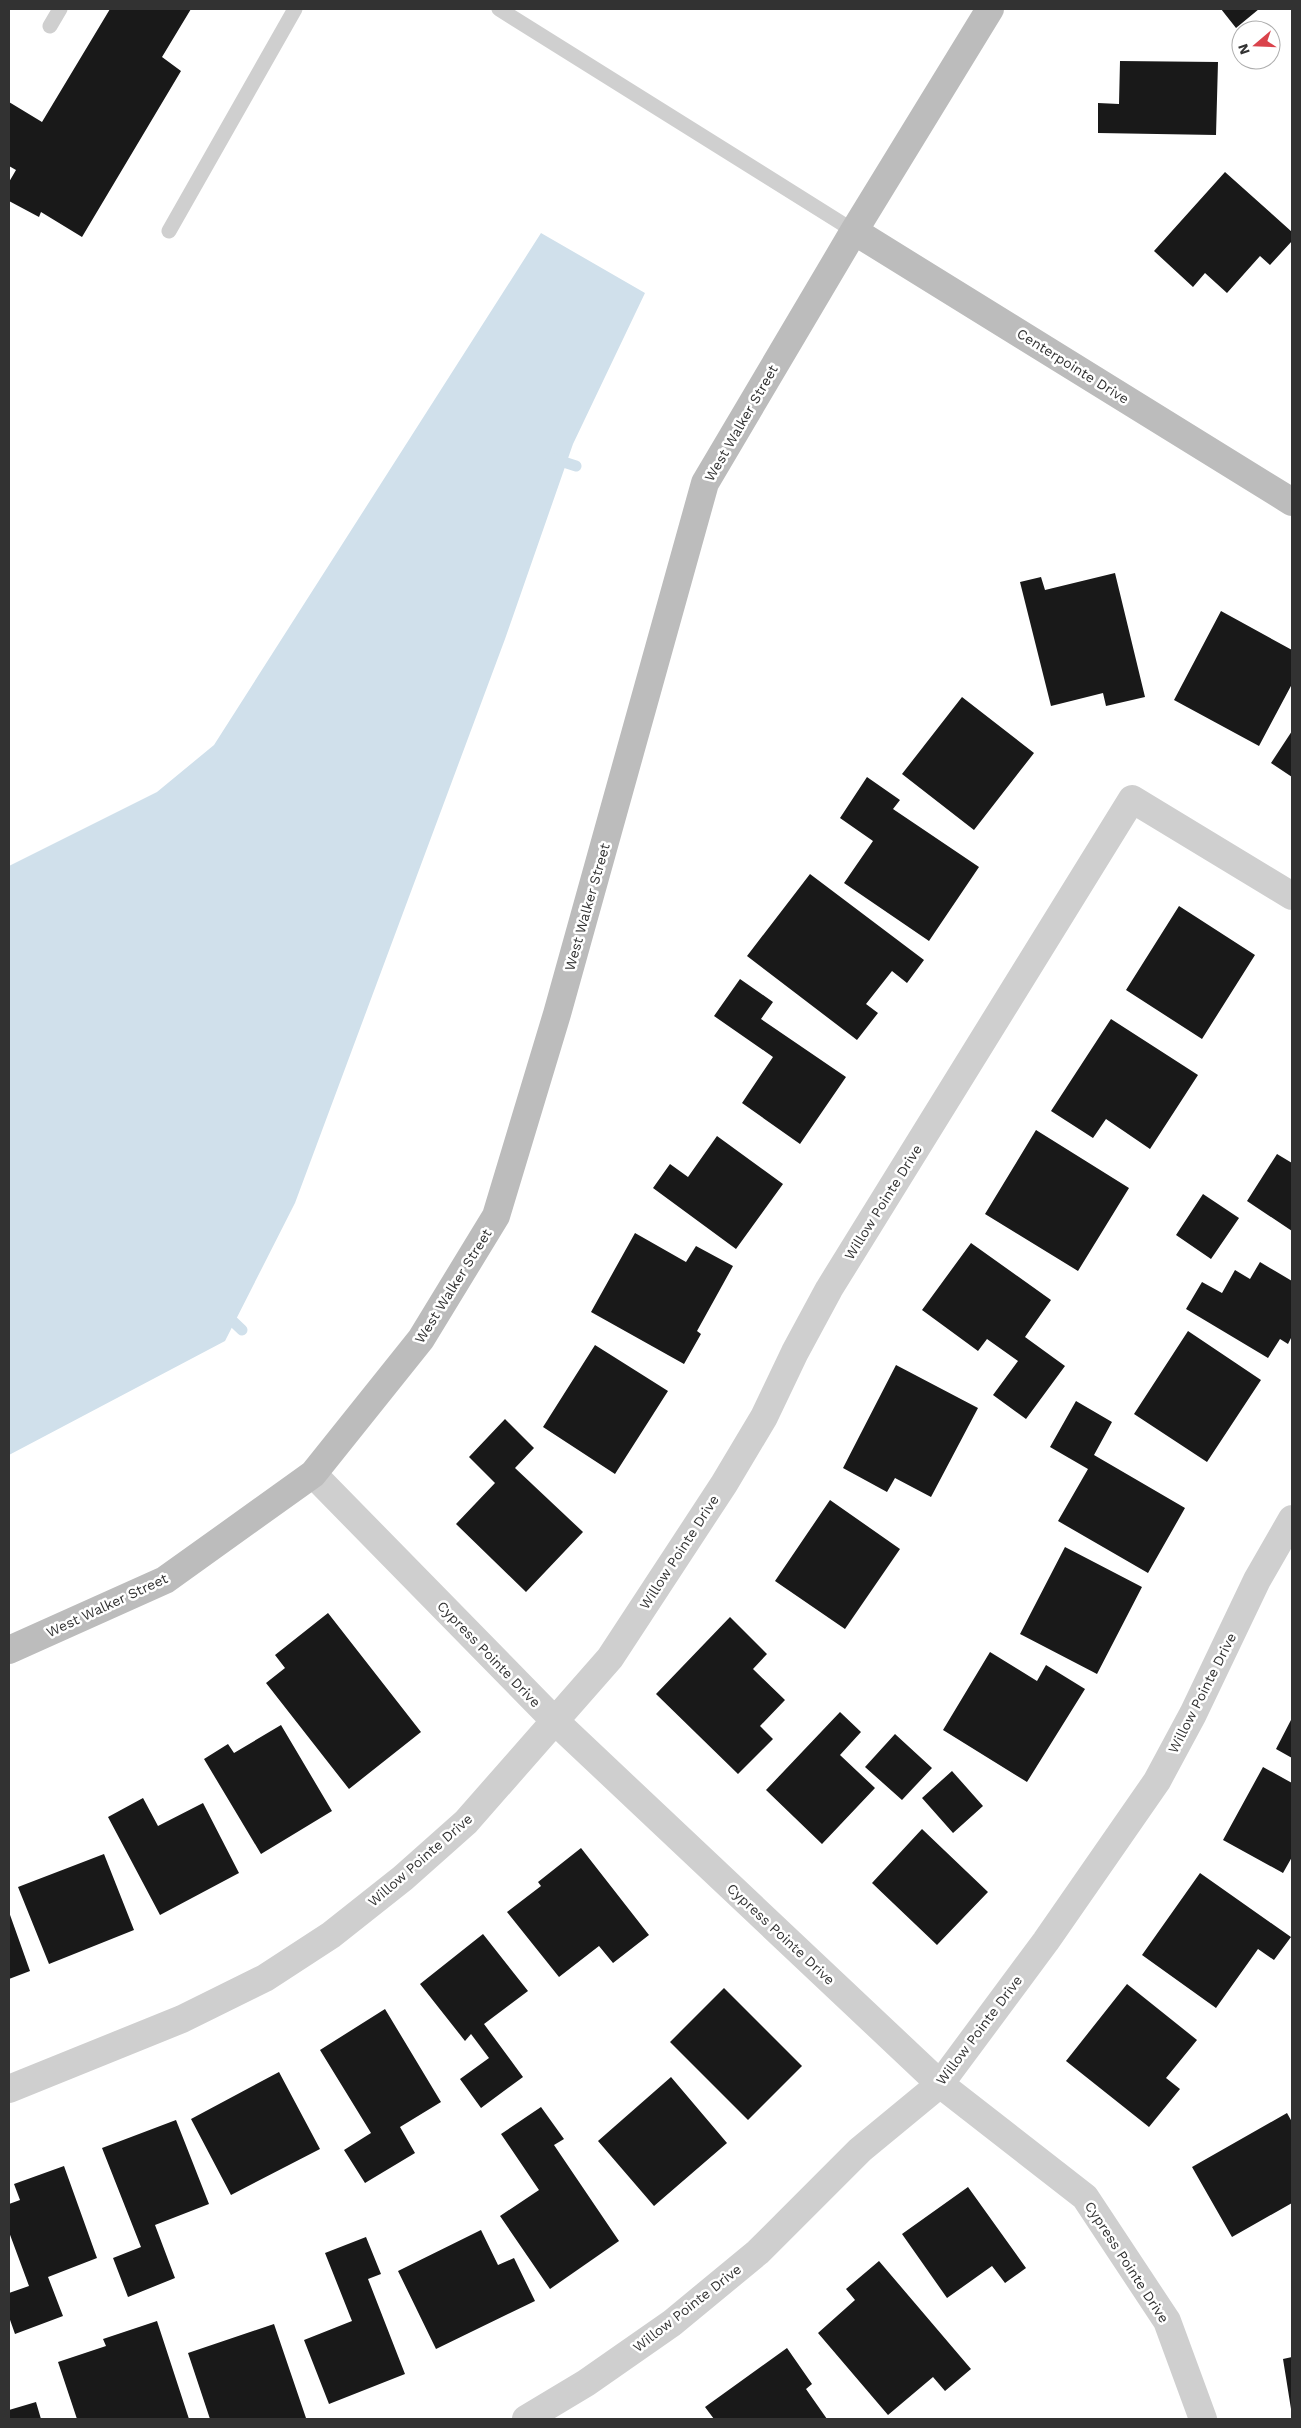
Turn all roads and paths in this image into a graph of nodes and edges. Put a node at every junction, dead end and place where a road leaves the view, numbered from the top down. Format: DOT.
graph roads {
  1 [pos="60,9"];
  2 [pos="499,9"];
  3 [pos="990,9"];
  4 [pos="290,10"];
  5 [pos="50,26"];
  6 [pos="169,231"];
  7 [pos="854,231"];
  8 [pos="1292,502"];
  9 [pos="1292,896"];
  10 [pos="313,1474"];
  11 [pos="1292,1519"];
  12 [pos="9,1650"];
  13 [pos="555,1721"];
  14 [pos="940,2084"];
  15 [pos="9,2089"];
  16 [pos="526,2419"];
  17 [pos="1203,2419"];
  1 -- 5 [label="lane"];
  2 -- 7 [label="lane"];
  3 -- 7 [label="street, West Walker Street"];
  4 -- 6 [label="lane"];
  7 -- 8 [label="street, Centerpointe Drive"];
  7 -- 10 [label="street, West Walker Street"];
  9 -- 13 [label="street, Willow Pointe Drive"];
  10 -- 12 [label="street, West Walker Street"];
  10 -- 13 [label="street, Cypress Pointe Drive"];
  11 -- 14 [label="street, Willow Pointe Drive"];
  13 -- 14 [label="street, Cypress Pointe Drive"];
  13 -- 15 [label="street, Willow Pointe Drive"];
  14 -- 16 [label="street, Willow Pointe Drive"];
  14 -- 17 [label="street, Cypress Pointe Drive"];
}
